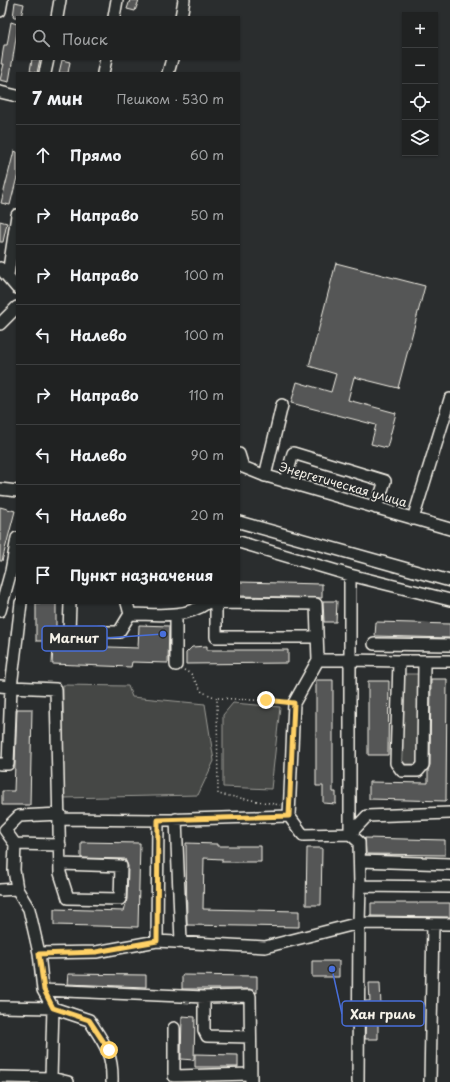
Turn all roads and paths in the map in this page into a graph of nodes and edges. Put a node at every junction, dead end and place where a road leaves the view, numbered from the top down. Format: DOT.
graph roads {
  1 [pos="2,0"];
  2 [pos="60,0"];
  3 [pos="118,0"];
  4 [pos="184,0"];
  5 [pos="0,11"];
  6 [pos="57,16"];
  7 [pos="114,16"];
  8 [pos="181,16"];
  9 [pos="48,60"];
  10 [pos="106,60"];
  11 [pos="172,60"];
  12 [pos="45,72"];
  13 [pos="103,72"];
  14 [pos="168,72"];
  15 [pos="0,92"];
  16 [pos="16,96"];
  17 [pos="16,219"];
  18 [pos="3,275"];
  19 [pos="16,286"];
  20 [pos="16,308"];
  21 [pos="0,324"];
  22 [pos="450,399"];
  23 [pos="282,405"];
  24 [pos="241,468"];
  25 [pos="265,476"];
  26 [pos="285,482"];
  27 [pos="0,489"];
  28 [pos="16,491"];
  29 [pos="376,508"];
  30 [pos="413,519"];
  31 [pos="240,522"];
  32 [pos="450,529"];
  33 [pos="240,542"];
  34 [pos="16,544"];
  35 [pos="350,575"];
  36 [pos="450,580"];
  37 [pos="450,600"];
  38 [pos="240,603"];
  39 [pos="21,604"];
  40 [pos="70,604"];
  41 [pos="127,604"];
  42 [pos="209,604"];
  43 [pos="211,604"];
  44 [pos="0,611"];
  45 [pos="130,614"];
  46 [pos="176,614"];
  47 [pos="316,637"];
  48 [pos="374,644"];
  49 [pos="450,645"];
  50 [pos="318,660"];
  51 [pos="350,660"];
  52 [pos="399,660"];
  53 [pos="424,661"];
  54 [pos="450,661"];
  55 [pos="176,665"];
  56 [pos="5,687"];
  57 [pos="217,698"];
  58 [pos="294,703"];
  59 [pos="0,764"];
  60 [pos="450,813"];
  61 [pos="60,816"];
  62 [pos="289,816"];
  63 [pos="176,819"];
  64 [pos="158,820"];
  65 [pos="3,829"];
  66 [pos="350,834"];
  67 [pos="15,844"];
  68 [pos="60,845"];
  69 [pos="360,861"];
  70 [pos="61,864"];
  71 [pos="450,864"];
  72 [pos="360,886"];
  73 [pos="450,887"];
  74 [pos="17,888"];
  75 [pos="0,890"];
  76 [pos="358,923"];
  77 [pos="433,924"];
  78 [pos="448,924"];
  79 [pos="157,941"];
  80 [pos="181,942"];
  81 [pos="39,954"];
  82 [pos="44,990"];
  83 [pos="204,997"];
  84 [pos="0,1006"];
  85 [pos="53,1008"];
  86 [pos="174,1028"];
  87 [pos="250,1037"];
  88 [pos="0,1077"];
  89 [pos="51,1078"];
  90 [pos="251,1078"];
  91 [pos="68,1082"];
  92 [pos="112,1082"];
  93 [pos="358,1082"];
  94 [pos="430,1082"];
  1 -- 5 [label="street"];
  2 -- 6 [label="street"];
  3 -- 7 [label="street"];
  4 -- 8 [label="street"];
  9 -- 12 [label="street"];
  10 -- 13 [label="street"];
  11 -- 14 [label="street"];
  15 -- 16 [label="street"];
  17 -- 18 [label="street"];
  18 -- 19 [label="street"];
  20 -- 21 [label="street"];
  22 -- 30 [label="street"];
  23 -- 25 [label="street"];
  24 -- 25 [label="street, Энергетическая улица"];
  25 -- 26 [label="street, Энергетическая улица"];
  26 -- 29 [label="street, Энергетическая улица"];
  26 -- 29 [label="street"];
  27 -- 28 [label="street"];
  29 -- 30 [label="street, Энергетическая улица"];
  30 -- 32 [label="street, Энергетическая улица"];
  31 -- 36 [label="street"];
  33 -- 35 [label="street"];
  34 -- 44 [label="street"];
  35 -- 37 [label="street"];
  35 -- 51 [label="street"];
  38 -- 47 [label="street"];
  39 -- 56 [label="street"];
  40 -- 45 [label="street"];
  41 -- 45 [label="street"];
  42 -- 46 [label="street"];
  43 -- 47 [label="street"];
  45 -- 46 [label="street"];
  46 -- 55 [label="street"];
  47 -- 50 [label="street"];
  48 -- 49 [label="street"];
  50 -- 51 [label="street"];
  50 -- 58 [label="street"];
  51 -- 52 [label="street"];
  51 -- 66 [label="street"];
  52 -- 53 [label="street"];
  52 -- 53 [label="street"];
  53 -- 54 [label="street"];
  55 -- 57 [label="path"];
  56 -- 59 [label="street"];
  56 -- 61 [label="street"];
  57 -- 58 [label="path"];
  57 -- 62 [label="path"];
  58 -- 62 [label="street"];
  60 -- 66 [label="street"];
  61 -- 64 [label="street"];
  61 -- 65 [label="street"];
  61 -- 68 [label="street"];
  62 -- 63 [label="street"];
  62 -- 66 [label="street"];
  63 -- 64 [label="street"];
  63 -- 80 [label="street"];
  64 -- 79 [label="street"];
  65 -- 67 [label="street"];
  66 -- 69 [label="street"];
  67 -- 68 [label="street"];
  67 -- 74 [label="street"];
  68 -- 70 [label="street"];
  69 -- 71 [label="street"];
  69 -- 72 [label="street"];
  70 -- 70 [label="street"];
  72 -- 73 [label="street"];
  72 -- 76 [label="street"];
  74 -- 75 [label="street"];
  74 -- 81 [label="street"];
  76 -- 77 [label="street"];
  76 -- 80 [label="street"];
  76 -- 93 [label="street"];
  77 -- 78 [label="street"];
  77 -- 94 [label="street"];
  79 -- 80 [label="street"];
  79 -- 81 [label="street"];
  81 -- 82 [label="street"];
  82 -- 83 [label="street"];
  82 -- 85 [label="street"];
  83 -- 87 [label="street"];
  83 -- 87 [label="street"];
  84 -- 85 [label="street"];
  85 -- 89 [label="street"];
  85 -- 92 [label="street"];
  86 -- 90 [label="street"];
  87 -- 90 [label="street"];
  88 -- 89 [label="street"];
  89 -- 91 [label="street"];
}
